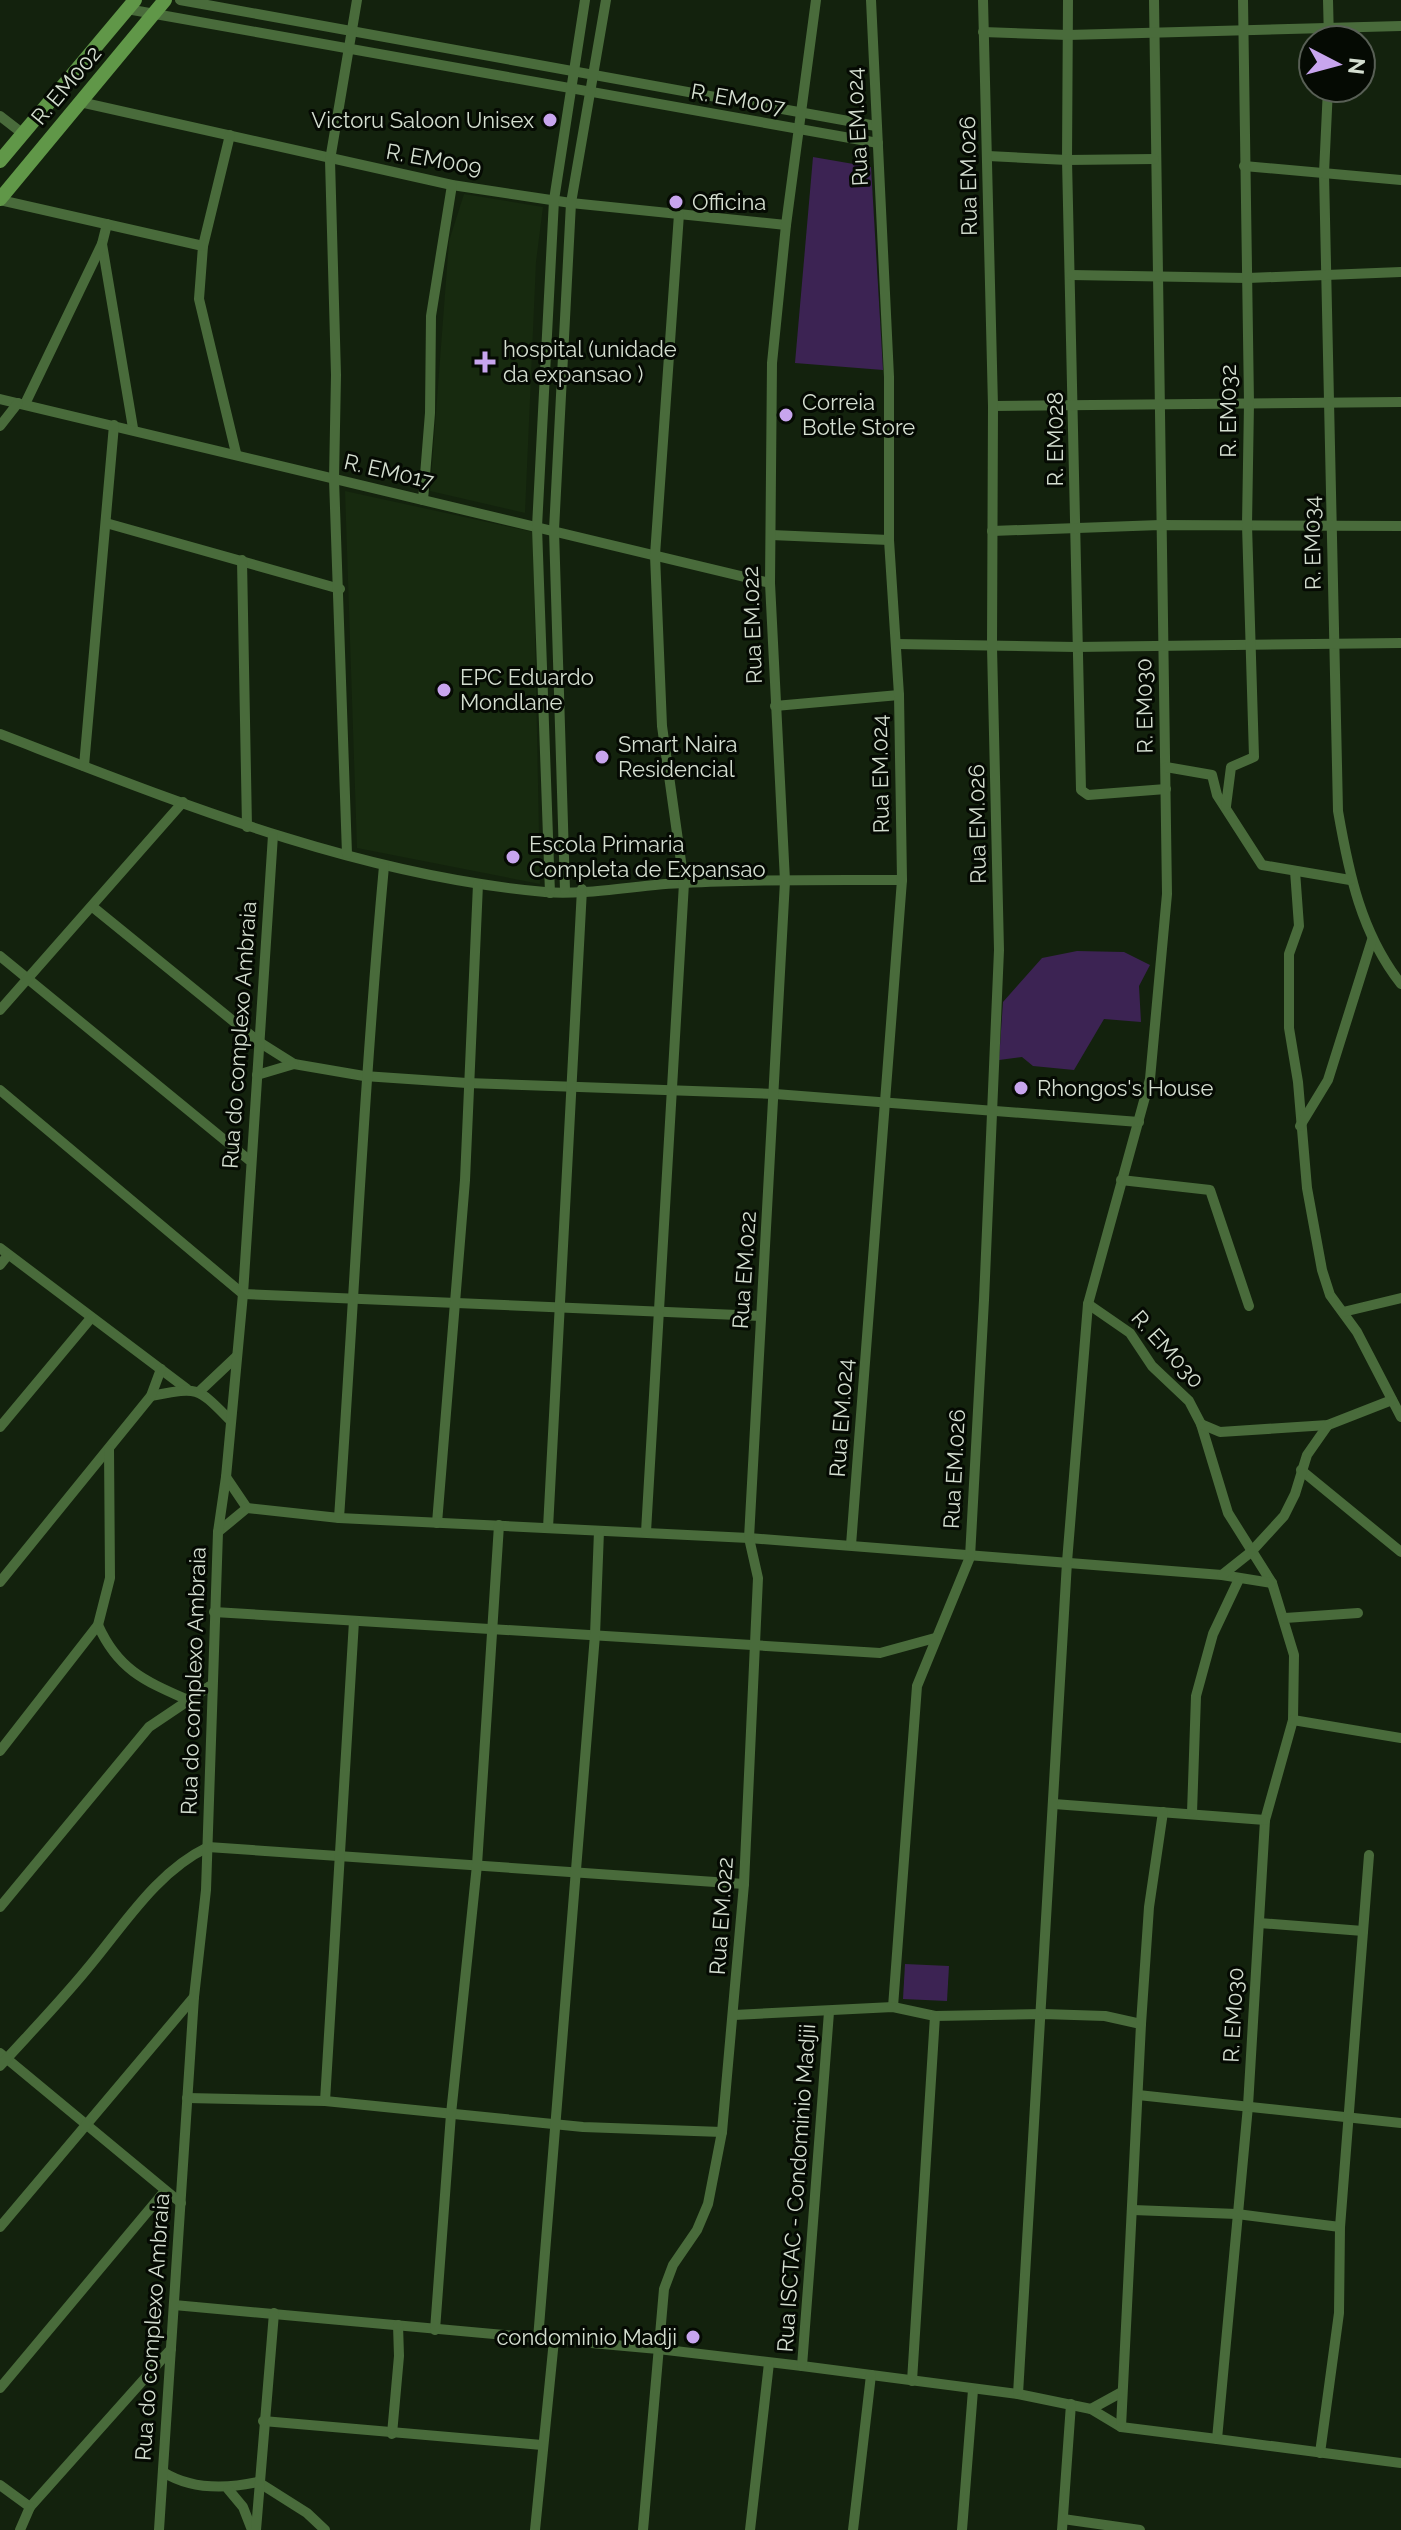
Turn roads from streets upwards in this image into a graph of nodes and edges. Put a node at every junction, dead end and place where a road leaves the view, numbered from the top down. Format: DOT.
graph roads {
  1 [pos="165,0"];
  2 [pos="180,0"];
  3 [pos="357,0"];
  4 [pos="585,0"];
  5 [pos="606,0"];
  6 [pos="816,0"];
  7 [pos="871,0"];
  8 [pos="983,0"];
  9 [pos="1068,0"];
  10 [pos="1154,0"];
  11 [pos="1243,0"];
  12 [pos="1328,0"];
  13 [pos="131,4"];
  14 [pos="151,16"];
  15 [pos="1329,24"];
  16 [pos="1401,26"];
  17 [pos="1377,27"];
  18 [pos="1244,28"];
  19 [pos="1297,28"];
  20 [pos="352,30"];
  21 [pos="983,32"];
  22 [pos="1153,32"];
  23 [pos="1068,35"];
  24 [pos="349,48"];
  25 [pos="575,72"];
  26 [pos="594,76"];
  27 [pos="573,90"];
  28 [pos="592,94"];
  29 [pos="80,102"];
  30 [pos="1327,104"];
  31 [pos="802,112"];
  32 [pos="0,116"];
  33 [pos="876,126"];
  34 [pos="799,129"];
  35 [pos="22,133"];
  36 [pos="230,135"];
  37 [pos="878,143"];
  38 [pos="988,156"];
  39 [pos="1154,159"];
  40 [pos="330,160"];
  41 [pos="1067,160"];
  42 [pos="0,161"];
  43 [pos="1244,166"];
  44 [pos="1324,173"];
  45 [pos="1401,180"];
  46 [pos="452,185"];
  47 [pos="0,199"];
  48 [pos="554,200"];
  49 [pos="571,203"];
  50 [pos="679,214"];
  51 [pos="107,224"];
  52 [pos="786,225"];
  53 [pos="102,244"];
  54 [pos="203,246"];
  55 [pos="1401,272"];
  56 [pos="1071,275"];
  57 [pos="1156,276"];
  58 [pos="1328,276"];
  59 [pos="1248,278"];
  60 [pos="0,399"];
  61 [pos="1401,402"];
  62 [pos="1158,403"];
  63 [pos="1249,403"];
  64 [pos="22,404"];
  65 [pos="1331,404"];
  66 [pos="993,406"];
  67 [pos="1075,407"];
  68 [pos="114,425"];
  69 [pos="0,426"];
  70 [pos="133,428"];
  71 [pos="236,453"];
  72 [pos="334,479"];
  73 [pos="423,500"];
  74 [pos="106,523"];
  75 [pos="1160,525"];
  76 [pos="1247,525"];
  77 [pos="1401,526"];
  78 [pos="537,527"];
  79 [pos="1075,527"];
  80 [pos="1331,527"];
  81 [pos="554,530"];
  82 [pos="992,531"];
  83 [pos="771,535"];
  84 [pos="889,540"];
  85 [pos="655,555"];
  86 [pos="242,560"];
  87 [pos="770,583"];
  88 [pos="340,589"];
  89 [pos="1335,642"];
  90 [pos="1249,643"];
  91 [pos="1401,643"];
  92 [pos="896,644"];
  93 [pos="1163,645"];
  94 [pos="992,647"];
  95 [pos="1076,647"];
  96 [pos="899,695"];
  97 [pos="775,706"];
  98 [pos="0,734"];
  99 [pos="84,766"];
  100 [pos="1166,767"];
  101 [pos="1166,789"];
  102 [pos="183,802"];
  103 [pos="1226,806"];
  104 [pos="247,827"];
  105 [pos="273,835"];
  106 [pos="347,854"];
  107 [pos="384,866"];
  108 [pos="1295,871"];
  109 [pos="902,880"];
  110 [pos="1350,880"];
  111 [pos="785,881"];
  112 [pos="684,883"];
  113 [pos="478,884"];
  114 [pos="582,889"];
  115 [pos="565,890"];
  116 [pos="550,893"];
  117 [pos="94,908"];
  118 [pos="1372,940"];
  119 [pos="0,956"];
  120 [pos="28,978"];
  121 [pos="1401,984"];
  122 [pos="0,1010"];
  123 [pos="259,1042"];
  124 [pos="294,1064"];
  125 [pos="257,1075"];
  126 [pos="364,1076"];
  127 [pos="467,1083"];
  128 [pos="570,1086"];
  129 [pos="671,1089"];
  130 [pos="0,1090"];
  131 [pos="775,1094"];
  132 [pos="1297,1101"];
  133 [pos="885,1104"];
  134 [pos="1313,1104"];
  135 [pos="992,1112"];
  136 [pos="1139,1122"];
  137 [pos="1300,1126"];
  138 [pos="249,1160"];
  139 [pos="1121,1180"];
  140 [pos="4,1252"];
  141 [pos="0,1265"];
  142 [pos="243,1294"];
  143 [pos="1401,1298"];
  144 [pos="354,1299"];
  145 [pos="456,1303"];
  146 [pos="1088,1304"];
  147 [pos="1249,1306"];
  148 [pos="560,1310"];
  149 [pos="659,1311"];
  150 [pos="1343,1312"];
  151 [pos="761,1316"];
  152 [pos="91,1318"];
  153 [pos="237,1356"];
  154 [pos="161,1369"];
  155 [pos="187,1389"];
  156 [pos="201,1390"];
  157 [pos="151,1396"];
  158 [pos="1392,1400"];
  159 [pos="1401,1417"];
  160 [pos="230,1420"];
  161 [pos="1201,1424"];
  162 [pos="1328,1425"];
  163 [pos="0,1427"];
  164 [pos="109,1449"];
  165 [pos="1301,1470"];
  166 [pos="226,1477"];
  167 [pos="247,1508"];
  168 [pos="339,1518"];
  169 [pos="437,1523"];
  170 [pos="499,1525"];
  171 [pos="548,1528"];
  172 [pos="599,1531"];
  173 [pos="218,1532"];
  174 [pos="646,1532"];
  175 [pos="749,1538"];
  176 [pos="851,1545"];
  177 [pos="1251,1552"];
  178 [pos="1401,1552"];
  179 [pos="970,1557"];
  180 [pos="1067,1562"];
  181 [pos="1222,1575"];
  182 [pos="1239,1579"];
  183 [pos="0,1582"];
  184 [pos="1272,1583"];
  185 [pos="214,1612"];
  186 [pos="1358,1613"];
  187 [pos="1285,1618"];
  188 [pos="354,1621"];
  189 [pos="98,1625"];
  190 [pos="491,1629"];
  191 [pos="595,1635"];
  192 [pos="935,1638"];
  193 [pos="755,1648"];
  194 [pos="210,1686"];
  195 [pos="188,1700"];
  196 [pos="1293,1720"];
  197 [pos="1401,1738"];
  198 [pos="0,1751"];
  199 [pos="1054,1804"];
  200 [pos="1163,1812"];
  201 [pos="1192,1813"];
  202 [pos="1265,1820"];
  203 [pos="208,1847"];
  204 [pos="1369,1855"];
  205 [pos="340,1856"];
  206 [pos="477,1865"];
  207 [pos="576,1871"];
  208 [pos="744,1884"];
  209 [pos="1,1905"];
  210 [pos="1259,1923"];
  211 [pos="1363,1931"];
  212 [pos="194,1997"];
  213 [pos="893,2007"];
  214 [pos="829,2012"];
  215 [pos="1043,2014"];
  216 [pos="734,2015"];
  217 [pos="935,2016"];
  218 [pos="1141,2024"];
  219 [pos="2,2059"];
  220 [pos="1138,2095"];
  221 [pos="187,2098"];
  222 [pos="325,2101"];
  223 [pos="1248,2106"];
  224 [pos="451,2114"];
  225 [pos="1350,2117"];
  226 [pos="1401,2123"];
  227 [pos="557,2125"];
  228 [pos="85,2127"];
  229 [pos="722,2132"];
  230 [pos="164,2192"];
  231 [pos="181,2203"];
  232 [pos="1133,2210"];
  233 [pos="1237,2214"];
  234 [pos="0,2227"];
  235 [pos="1340,2227"];
  236 [pos="174,2305"];
  237 [pos="274,2313"];
  238 [pos="398,2325"];
  239 [pos="435,2330"];
  240 [pos="538,2339"];
  241 [pos="554,2340"];
  242 [pos="171,2349"];
  243 [pos="658,2349"];
  244 [pos="769,2363"];
  245 [pos="802,2366"];
  246 [pos="871,2375"];
  247 [pos="912,2381"];
  248 [pos="0,2388"];
  249 [pos="973,2390"];
  250 [pos="1122,2392"];
  251 [pos="1018,2394"];
  252 [pos="1071,2404"];
  253 [pos="1091,2409"];
  254 [pos="263,2421"];
  255 [pos="1121,2427"];
  256 [pos="392,2434"];
  257 [pos="1217,2439"];
  258 [pos="542,2445"];
  259 [pos="1320,2453"];
  260 [pos="1401,2463"];
  261 [pos="163,2472"];
  262 [pos="258,2482"];
  263 [pos="0,2485"];
  264 [pos="228,2489"];
  265 [pos="30,2507"];
  266 [pos="1062,2524"];
  267 [pos="20,2530"];
  268 [pos="159,2530"];
  269 [pos="254,2530"];
  270 [pos="325,2530"];
  271 [pos="535,2530"];
  272 [pos="643,2530"];
  273 [pos="750,2530"];
  274 [pos="853,2530"];
  275 [pos="962,2530"];
  276 [pos="1140,2530"];
  1 -- 14 [label="street, R. EM002"];
  2 -- 20 [label="street, R. EM007"];
  3 -- 20 [label="street"];
  4 -- 25 [label="street"];
  5 -- 26 [label="street"];
  6 -- 31 [label="street, Rua EM.022"];
  7 -- 33 [label="street, Rua EM.024"];
  8 -- 21 [label="street, Rua EM.026"];
  9 -- 23 [label="street, R. EM028"];
  10 -- 22 [label="street, R. EM030"];
  11 -- 18 [label="street, R. EM032"];
  12 -- 15 [label="street"];
  13 -- 14 [label="street, R. EM007"];
  13 -- 35 [label="street"];
  14 -- 24 [label="street, R. EM007"];
  14 -- 29 [label="street, R. EM002"];
  16 -- 17 [label="street"];
  18 -- 19 [label="street"];
  18 -- 22 [label="street"];
  18 -- 43 [label="street, R. EM032"];
  20 -- 24 [label="street"];
  20 -- 25 [label="street, R. EM007"];
  21 -- 23 [label="street"];
  21 -- 38 [label="street, Rua EM.026"];
  22 -- 23 [label="street"];
  22 -- 39 [label="street, R. EM030"];
  23 -- 41 [label="street, R. EM028"];
  24 -- 27 [label="street, R. EM007"];
  24 -- 40 [label="street"];
  25 -- 26 [label="street, R. EM007"];
  25 -- 27 [label="street"];
  26 -- 28 [label="street"];
  26 -- 31 [label="street, R. EM007"];
  27 -- 28 [label="street, R. EM007"];
  27 -- 48 [label="street"];
  28 -- 34 [label="street, R. EM007"];
  28 -- 49 [label="street"];
  29 -- 36 [label="street, R. EM009"];
  29 -- 47 [label="street, R. EM002"];
  30 -- 44 [label="street, R. EM034"];
  31 -- 33 [label="street, R. EM007"];
  31 -- 34 [label="street, Rua EM.022"];
  32 -- 35 [label="street"];
  33 -- 37 [label="street, Rua EM.024"];
  34 -- 37 [label="street, R. EM007"];
  34 -- 52 [label="street, Rua EM.022"];
  35 -- 42 [label="street"];
  36 -- 40 [label="street, R. EM009"];
  36 -- 54 [label="street"];
  37 -- 84 [label="street, Rua EM.024"];
  38 -- 41 [label="street"];
  38 -- 66 [label="street, Rua EM.026"];
  39 -- 41 [label="street"];
  39 -- 57 [label="street, R. EM030"];
  40 -- 46 [label="street, R. EM009"];
  40 -- 72 [label="street"];
  41 -- 56 [label="street, R. EM028"];
  43 -- 44 [label="street"];
  43 -- 59 [label="street, R. EM032"];
  44 -- 45 [label="street"];
  44 -- 58 [label="street, R. EM034"];
  46 -- 48 [label="street, R. EM009"];
  46 -- 73 [label="street"];
  47 -- 51 [label="street"];
  48 -- 49 [label="street, R. EM009"];
  48 -- 78 [label="street"];
  49 -- 50 [label="street, R. EM009"];
  49 -- 81 [label="street"];
  50 -- 52 [label="street, R. EM009"];
  50 -- 85 [label="street"];
  51 -- 53 [label="street"];
  51 -- 54 [label="street"];
  52 -- 83 [label="street, Rua EM.022"];
  53 -- 64 [label="street"];
  53 -- 70 [label="street"];
  54 -- 71 [label="street"];
  55 -- 58 [label="street"];
  56 -- 57 [label="street"];
  56 -- 67 [label="street, R. EM028"];
  57 -- 59 [label="street"];
  57 -- 62 [label="street, R. EM030"];
  58 -- 59 [label="street"];
  58 -- 65 [label="street, R. EM034"];
  59 -- 63 [label="street, R. EM032"];
  60 -- 64 [label="street, R. EM017"];
  61 -- 65 [label="street"];
  62 -- 63 [label="street"];
  62 -- 67 [label="street"];
  62 -- 75 [label="street, R. EM030"];
  63 -- 65 [label="street"];
  63 -- 76 [label="street, R. EM032"];
  64 -- 68 [label="street, R. EM017"];
  64 -- 69 [label="street"];
  65 -- 80 [label="street, R. EM034"];
  66 -- 67 [label="street"];
  66 -- 82 [label="street, Rua EM.026"];
  67 -- 79 [label="street, R. EM028"];
  68 -- 70 [label="street, R. EM017"];
  68 -- 74 [label="street"];
  70 -- 71 [label="street, R. EM017"];
  71 -- 72 [label="street, R. EM017"];
  72 -- 73 [label="street, R. EM017"];
  72 -- 88 [label="street"];
  73 -- 78 [label="street, R. EM017"];
  74 -- 86 [label="street"];
  74 -- 99 [label="street"];
  75 -- 76 [label="street"];
  75 -- 79 [label="street"];
  75 -- 93 [label="street, R. EM030"];
  76 -- 80 [label="street"];
  76 -- 90 [label="street, R. EM032"];
  77 -- 80 [label="street"];
  78 -- 81 [label="street, R. EM017"];
  78 -- 116 [label="street"];
  79 -- 82 [label="street"];
  79 -- 95 [label="street, R. EM028"];
  80 -- 89 [label="street, R. EM034"];
  81 -- 85 [label="street, R. EM017"];
  81 -- 115 [label="street"];
  82 -- 94 [label="street, Rua EM.026"];
  83 -- 84 [label="street"];
  83 -- 87 [label="street, Rua EM.022"];
  84 -- 92 [label="street, Rua EM.024"];
  85 -- 87 [label="street, R. EM017"];
  85 -- 112 [label="street"];
  86 -- 88 [label="street"];
  86 -- 104 [label="street"];
  87 -- 97 [label="street, Rua EM.022"];
  88 -- 106 [label="street"];
  89 -- 90 [label="street"];
  89 -- 91 [label="street"];
  89 -- 110 [label="street, R. EM034"];
  90 -- 93 [label="street"];
  90 -- 103 [label="street, R. EM032"];
  92 -- 94 [label="street"];
  92 -- 96 [label="street, Rua EM.024"];
  93 -- 95 [label="street"];
  93 -- 100 [label="street, R. EM030"];
  94 -- 95 [label="street"];
  94 -- 135 [label="street, Rua EM.026"];
  95 -- 101 [label="street, R. EM028"];
  96 -- 97 [label="street"];
  96 -- 109 [label="street, Rua EM.024"];
  97 -- 111 [label="street, Rua EM.022"];
  98 -- 99 [label="street"];
  99 -- 102 [label="street"];
  100 -- 101 [label="street, R. EM030"];
  100 -- 103 [label="street"];
  101 -- 136 [label="street, R. EM030"];
  102 -- 104 [label="street"];
  102 -- 117 [label="street"];
  103 -- 108 [label="street"];
  104 -- 105 [label="street"];
  105 -- 106 [label="street"];
  105 -- 123 [label="street, Rua do complexo Ambraia"];
  106 -- 107 [label="street"];
  107 -- 113 [label="street"];
  107 -- 126 [label="street"];
  108 -- 110 [label="street"];
  108 -- 132 [label="street"];
  109 -- 111 [label="street"];
  109 -- 133 [label="street, Rua EM.024"];
  110 -- 118 [label="street, R. EM034"];
  111 -- 112 [label="street"];
  111 -- 131 [label="street, Rua EM.022"];
  112 -- 114 [label="street"];
  112 -- 129 [label="street"];
  113 -- 116 [label="street"];
  113 -- 127 [label="street"];
  114 -- 115 [label="street"];
  114 -- 128 [label="street"];
  115 -- 116 [label="street"];
  117 -- 120 [label="street"];
  117 -- 123 [label="street"];
  118 -- 121 [label="street, R. EM034"];
  118 -- 134 [label="street"];
  119 -- 120 [label="street"];
  120 -- 122 [label="street"];
  120 -- 138 [label="street"];
  123 -- 124 [label="street"];
  123 -- 125 [label="street, Rua do complexo Ambraia"];
  124 -- 125 [label="street"];
  124 -- 126 [label="street"];
  125 -- 138 [label="street, Rua do complexo Ambraia"];
  126 -- 127 [label="street"];
  126 -- 144 [label="street"];
  127 -- 128 [label="street"];
  127 -- 145 [label="street"];
  128 -- 129 [label="street"];
  128 -- 148 [label="street"];
  129 -- 131 [label="street"];
  129 -- 149 [label="street"];
  130 -- 142 [label="street"];
  131 -- 133 [label="street"];
  131 -- 151 [label="street, Rua EM.022"];
  132 -- 134 [label="street"];
  132 -- 137 [label="street"];
  133 -- 135 [label="street"];
  133 -- 176 [label="street, Rua EM.024"];
  134 -- 137 [label="street"];
  135 -- 136 [label="street"];
  135 -- 179 [label="street, Rua EM.026"];
  136 -- 139 [label="street, R. EM030"];
  137 -- 150 [label="street"];
  138 -- 142 [label="street, Rua do complexo Ambraia"];
  139 -- 146 [label="street, R. EM030"];
  139 -- 147 [label="street"];
  140 -- 141 [label="street"];
  140 -- 152 [label="street"];
  142 -- 144 [label="street"];
  142 -- 153 [label="street, Rua do complexo Ambraia"];
  143 -- 150 [label="street"];
  144 -- 145 [label="street"];
  144 -- 168 [label="street"];
  145 -- 148 [label="street"];
  145 -- 169 [label="street"];
  146 -- 161 [label="street, R. EM030"];
  146 -- 180 [label="street"];
  148 -- 149 [label="street"];
  148 -- 171 [label="street"];
  149 -- 151 [label="street"];
  149 -- 174 [label="street"];
  150 -- 158 [label="street"];
  151 -- 175 [label="street, Rua EM.022"];
  152 -- 154 [label="street"];
  152 -- 163 [label="street"];
  153 -- 156 [label="street"];
  153 -- 160 [label="street, Rua do complexo Ambraia"];
  154 -- 155 [label="street"];
  154 -- 157 [label="street"];
  155 -- 156 [label="street"];
  155 -- 157 [label="street"];
  156 -- 160 [label="street"];
  157 -- 164 [label="street"];
  158 -- 159 [label="street"];
  158 -- 162 [label="street"];
  160 -- 166 [label="street, Rua do complexo Ambraia"];
  161 -- 162 [label="street"];
  161 -- 177 [label="street, R. EM030"];
  162 -- 165 [label="street"];
  164 -- 183 [label="street"];
  164 -- 189 [label="street"];
  165 -- 177 [label="street"];
  165 -- 178 [label="street"];
  166 -- 167 [label="street"];
  166 -- 173 [label="street, Rua do complexo Ambraia"];
  167 -- 168 [label="street"];
  167 -- 173 [label="street"];
  168 -- 169 [label="street"];
  169 -- 170 [label="street"];
  170 -- 171 [label="street"];
  170 -- 190 [label="street"];
  171 -- 172 [label="street"];
  172 -- 174 [label="street"];
  172 -- 191 [label="street"];
  173 -- 185 [label="street, Rua do complexo Ambraia"];
  174 -- 175 [label="street"];
  175 -- 176 [label="street"];
  175 -- 193 [label="street, Rua EM.022"];
  176 -- 179 [label="street"];
  177 -- 181 [label="street"];
  177 -- 184 [label="street, R. EM030"];
  179 -- 180 [label="street"];
  179 -- 192 [label="street, Rua EM.026"];
  180 -- 181 [label="street"];
  180 -- 199 [label="street"];
  181 -- 182 [label="street"];
  182 -- 184 [label="street"];
  182 -- 201 [label="street"];
  184 -- 187 [label="street, R. EM030"];
  185 -- 188 [label="street"];
  185 -- 194 [label="street, Rua do complexo Ambraia"];
  186 -- 187 [label="street"];
  187 -- 196 [label="street, R. EM030"];
  188 -- 190 [label="street"];
  188 -- 205 [label="street"];
  189 -- 195 [label="street"];
  189 -- 198 [label="street"];
  190 -- 191 [label="street"];
  190 -- 206 [label="street"];
  191 -- 193 [label="street"];
  191 -- 207 [label="street"];
  192 -- 193 [label="street"];
  192 -- 213 [label="street, Rua EM.026"];
  193 -- 208 [label="street, Rua EM.022"];
  194 -- 195 [label="street"];
  194 -- 203 [label="street, Rua do complexo Ambraia"];
  195 -- 209 [label="street"];
  196 -- 197 [label="street"];
  196 -- 202 [label="street, R. EM030"];
  199 -- 200 [label="street"];
  199 -- 215 [label="street"];
  200 -- 201 [label="street"];
  200 -- 218 [label="street"];
  201 -- 202 [label="street"];
  202 -- 210 [label="street, R. EM030"];
  203 -- 205 [label="street"];
  203 -- 212 [label="street, Rua do complexo Ambraia"];
  203 -- 219 [label="street"];
  204 -- 211 [label="street"];
  205 -- 206 [label="street"];
  205 -- 222 [label="street"];
  206 -- 207 [label="street"];
  206 -- 224 [label="street"];
  207 -- 208 [label="street"];
  207 -- 227 [label="street"];
  208 -- 216 [label="street, Rua EM.022"];
  210 -- 211 [label="street"];
  210 -- 223 [label="street, R. EM030"];
  211 -- 225 [label="street"];
  212 -- 221 [label="street, Rua do complexo Ambraia"];
  212 -- 228 [label="street"];
  213 -- 214 [label="street"];
  213 -- 217 [label="street"];
  214 -- 216 [label="street"];
  214 -- 245 [label="street, Rua ISCTAC - Condominio Madjii"];
  215 -- 217 [label="street"];
  215 -- 218 [label="street"];
  215 -- 251 [label="street"];
  216 -- 229 [label="street, Rua EM.022"];
  217 -- 247 [label="street"];
  218 -- 220 [label="street"];
  219 -- 228 [label="street"];
  220 -- 223 [label="street"];
  220 -- 232 [label="street"];
  221 -- 222 [label="street"];
  221 -- 231 [label="street, Rua do complexo Ambraia"];
  222 -- 224 [label="street"];
  223 -- 225 [label="street"];
  223 -- 233 [label="street, R. EM030"];
  224 -- 227 [label="street"];
  224 -- 239 [label="street"];
  225 -- 226 [label="street"];
  225 -- 235 [label="street"];
  227 -- 229 [label="street"];
  227 -- 240 [label="street"];
  228 -- 230 [label="street"];
  228 -- 234 [label="street"];
  229 -- 243 [label="street, Rua EM.022"];
  230 -- 231 [label="street"];
  230 -- 248 [label="street"];
  231 -- 236 [label="street, Rua do complexo Ambraia"];
  232 -- 233 [label="street"];
  232 -- 250 [label="street"];
  233 -- 235 [label="street"];
  233 -- 257 [label="street, R. EM030"];
  235 -- 259 [label="street"];
  236 -- 237 [label="street"];
  236 -- 242 [label="street, Rua do complexo Ambraia"];
  237 -- 238 [label="street"];
  237 -- 254 [label="street"];
  238 -- 239 [label="street"];
  238 -- 256 [label="street"];
  239 -- 240 [label="street"];
  240 -- 241 [label="street"];
  241 -- 243 [label="street"];
  241 -- 258 [label="street"];
  242 -- 261 [label="street, Rua do complexo Ambraia"];
  242 -- 265 [label="street"];
  243 -- 244 [label="street"];
  243 -- 272 [label="street, Rua EM.022"];
  244 -- 245 [label="street"];
  244 -- 273 [label="street"];
  245 -- 246 [label="street"];
  246 -- 247 [label="street"];
  246 -- 274 [label="street"];
  247 -- 249 [label="street"];
  249 -- 251 [label="street"];
  249 -- 275 [label="street"];
  250 -- 253 [label="street"];
  250 -- 255 [label="street"];
  251 -- 252 [label="street"];
  252 -- 253 [label="street"];
  252 -- 266 [label="street"];
  253 -- 255 [label="street"];
  254 -- 256 [label="street"];
  254 -- 262 [label="street"];
  255 -- 257 [label="street"];
  256 -- 258 [label="street"];
  257 -- 259 [label="street"];
  258 -- 271 [label="street"];
  259 -- 260 [label="street"];
  261 -- 264 [label="street"];
  261 -- 268 [label="street, Rua do complexo Ambraia"];
  262 -- 264 [label="street"];
  262 -- 269 [label="street"];
  262 -- 270 [label="street"];
  263 -- 265 [label="street"];
  264 -- 269 [label="street"];
  265 -- 267 [label="street"];
  266 -- 276 [label="street"];
}
